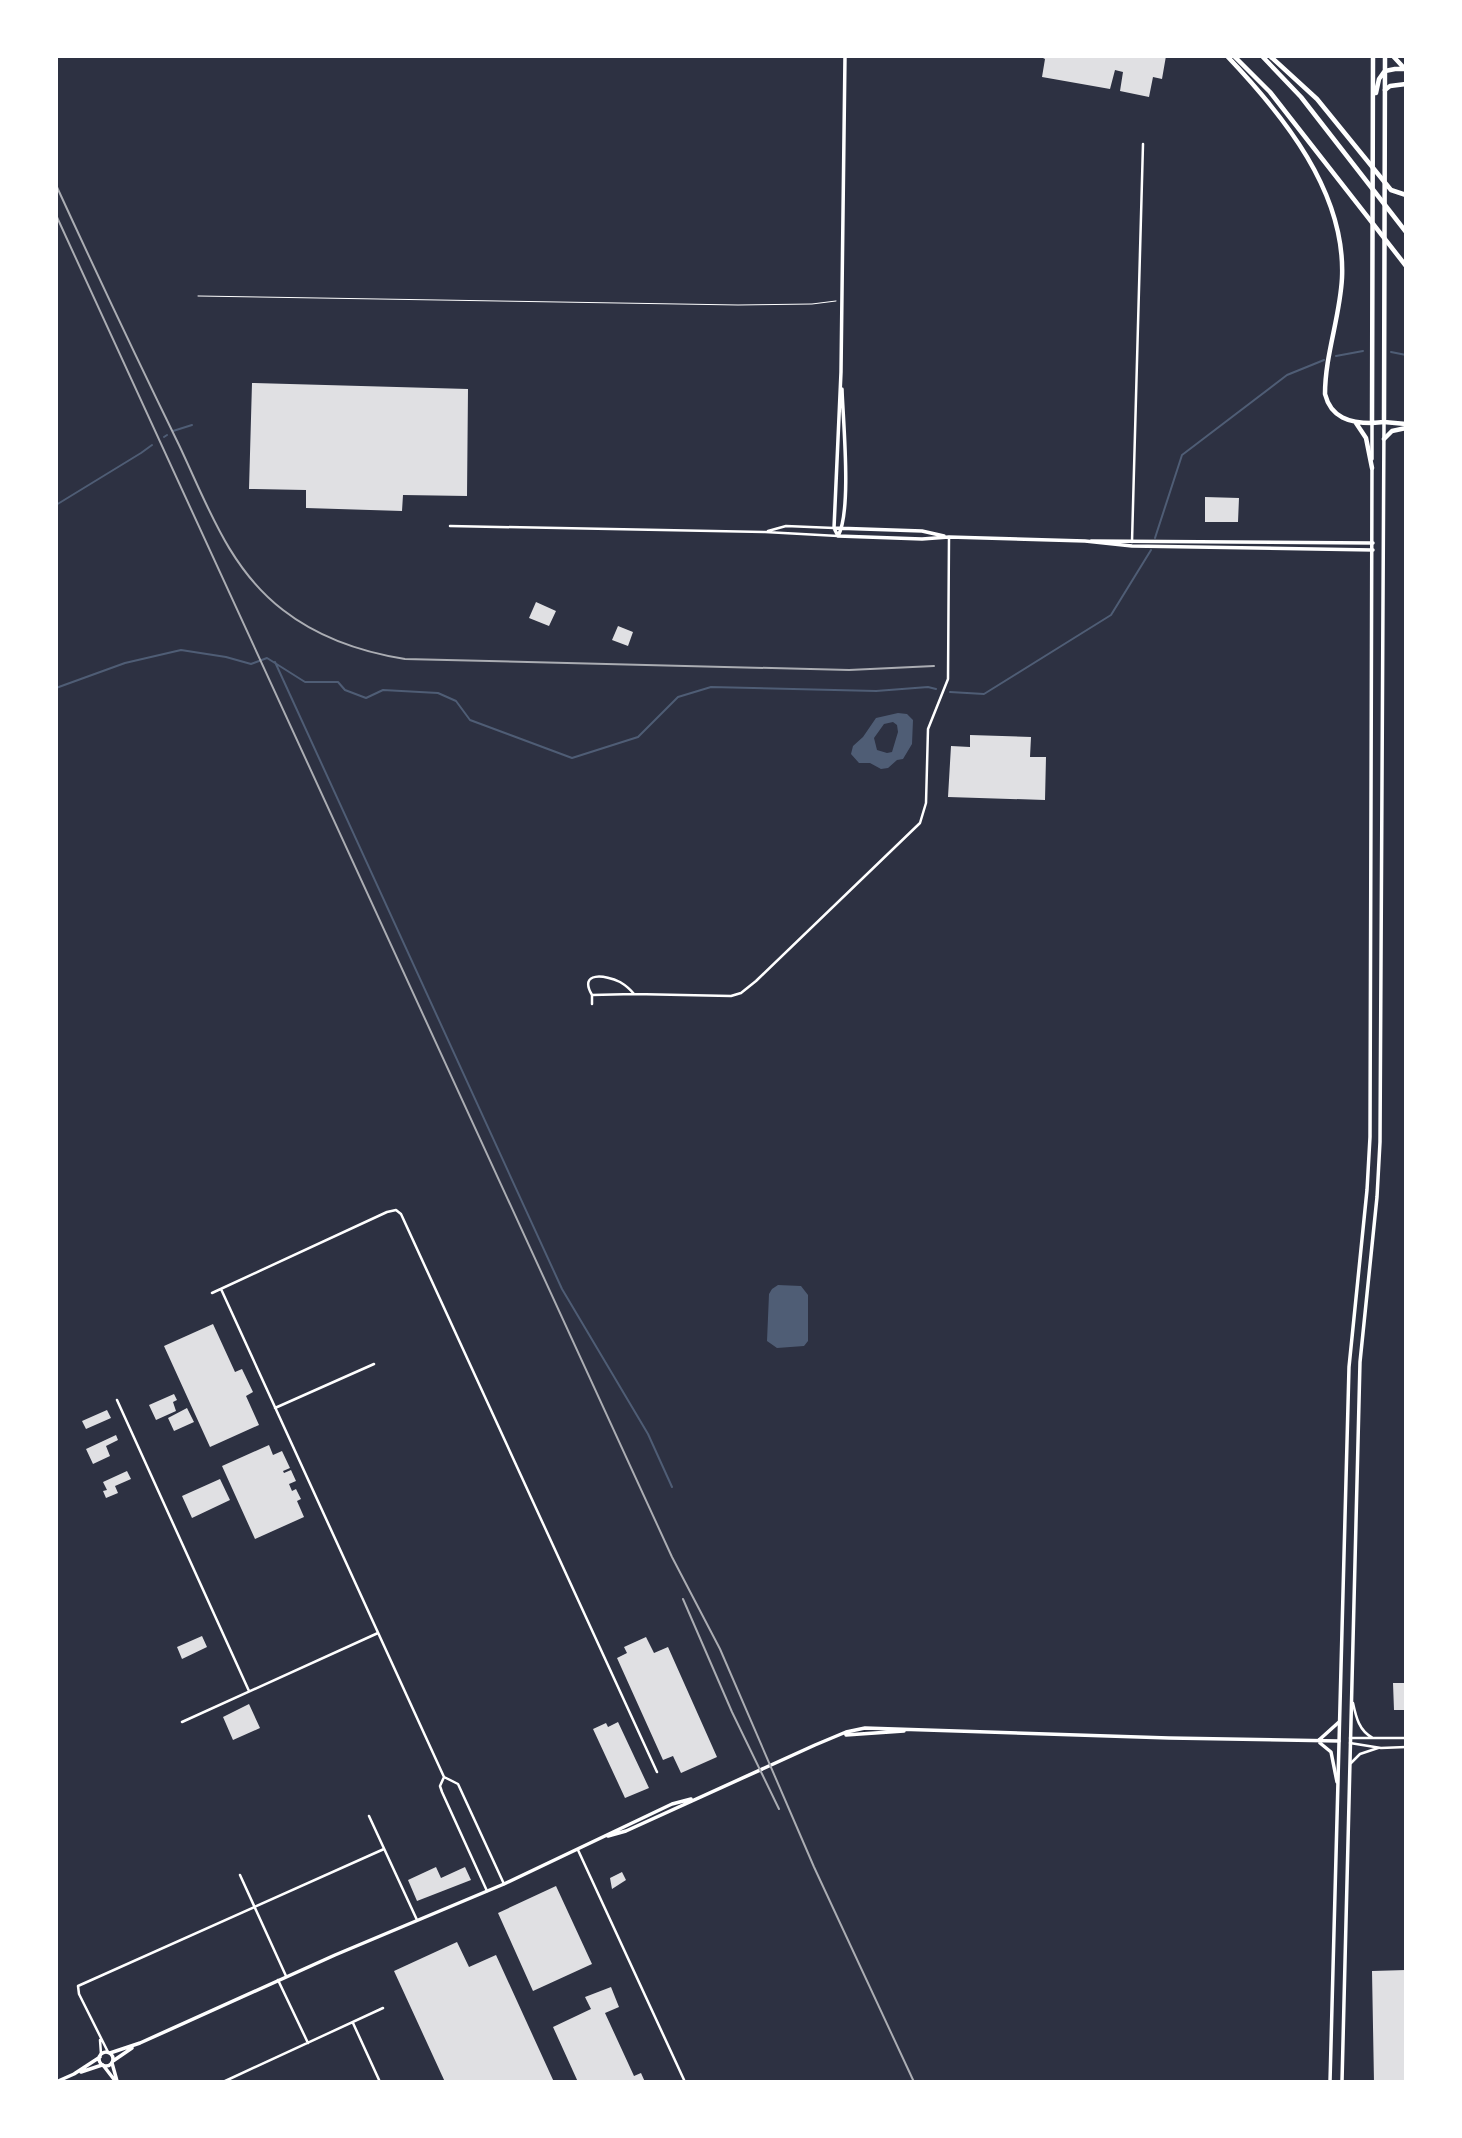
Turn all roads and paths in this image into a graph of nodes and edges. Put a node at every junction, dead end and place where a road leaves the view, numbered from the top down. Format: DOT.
graph roads {
  1 [pos="845,56"];
  2 [pos="1227,56"];
  3 [pos="1234,56"];
  4 [pos="1262,56"];
  5 [pos="1270,56"];
  6 [pos="1373,56"];
  7 [pos="1385,56"];
  8 [pos="1393,56"];
  9 [pos="1405,69"];
  10 [pos="1385,71"];
  11 [pos="1406,84"];
  12 [pos="1385,90"];
  13 [pos="1374,100"];
  14 [pos="1143,144"];
  15 [pos="1406,195"];
  16 [pos="1406,232"];
  17 [pos="1406,266"];
  18 [pos="198,296"];
  19 [pos="841,300"];
  20 [pos="841,372"];
  21 [pos="1354,422"];
  22 [pos="1384,422"];
  23 [pos="1372,423"];
  24 [pos="1406,426"];
  25 [pos="1384,439"];
  26 [pos="1372,468"];
  27 [pos="450,526"];
  28 [pos="834,528"];
  29 [pos="843,528"];
  30 [pos="765,532"];
  31 [pos="838,536"];
  32 [pos="949,537"];
  33 [pos="1132,540"];
  34 [pos="1085,541"];
  35 [pos="1239,542"];
  36 [pos="1341,542"];
  37 [pos="1373,543"];
  38 [pos="1132,546"];
  39 [pos="1384,547"];
  40 [pos="1239,548"];
  41 [pos="1337,550"];
  42 [pos="1373,550"];
  43 [pos="1372,710"];
  44 [pos="1383,710"];
  45 [pos="1372,819"];
  46 [pos="1382,819"];
  47 [pos="634,994"];
  48 [pos="592,995"];
  49 [pos="592,1004"];
  50 [pos="1370,1125"];
  51 [pos="1380,1125"];
  52 [pos="220,1289"];
  53 [pos="212,1293"];
  54 [pos="373,1364"];
  55 [pos="117,1400"];
  56 [pos="275,1408"];
  57 [pos="1348,1420"];
  58 [pos="1358,1420"];
  59 [pos="1344,1554"];
  60 [pos="1355,1555"];
  61 [pos="378,1633"];
  62 [pos="250,1691"];
  63 [pos="1350,1693"];
  64 [pos="182,1722"];
  65 [pos="1339,1722"];
  66 [pos="1406,1738"];
  67 [pos="1375,1739"];
  68 [pos="1317,1741"];
  69 [pos="1339,1741"];
  70 [pos="1350,1741"];
  71 [pos="1406,1747"];
  72 [pos="1381,1748"];
  73 [pos="1349,1767"];
  74 [pos="657,1772"];
  75 [pos="444,1777"];
  76 [pos="1338,1791"];
  77 [pos="369,1816"];
  78 [pos="384,1849"];
  79 [pos="578,1850"];
  80 [pos="240,1875"];
  81 [pos="504,1884"];
  82 [pos="487,1891"];
  83 [pos="254,1906"];
  84 [pos="417,1920"];
  85 [pos="286,1976"];
  86 [pos="278,1980"];
  87 [pos="383,2008"];
  88 [pos="353,2022"];
  89 [pos="100,2039"];
  90 [pos="140,2043"];
  91 [pos="307,2043"];
  92 [pos="109,2052"];
  93 [pos="100,2055"];
  94 [pos="113,2062"];
  95 [pos="103,2065"];
  96 [pos="74,2074"];
  97 [pos="1342,2080"];
  98 [pos="56,2082"];
  99 [pos="116,2082"];
  100 [pos="223,2082"];
  101 [pos="380,2082"];
  102 [pos="685,2082"];
  103 [pos="1330,2082"];
  1 -- 19 [label="main road"];
  2 -- 21 [label="highway"];
  3 -- 17 [label="highway"];
  4 -- 16 [label="highway"];
  5 -- 15 [label="highway"];
  6 -- 13 [label="highway"];
  7 -- 10 [label="highway"];
  8 -- 9 [label="highway"];
  9 -- 10 [label="highway"];
  10 -- 12 [label="highway"];
  10 -- 13 [label="highway"];
  11 -- 12 [label="highway"];
  12 -- 22 [label="highway"];
  13 -- 23 [label="highway"];
  14 -- 33 [label="street"];
  18 -- 19 [label="path"];
  19 -- 20 [label="main road"];
  20 -- 28 [label="main road"];
  20 -- 29 [label="main road"];
  21 -- 23 [label="highway"];
  21 -- 26 [label="highway"];
  22 -- 23 [label="highway"];
  22 -- 24 [label="highway"];
  22 -- 25 [label="main road"];
  23 -- 26 [label="main road"];
  24 -- 25 [label="highway"];
  25 -- 39 [label="main road"];
  26 -- 37 [label="main road"];
  27 -- 30 [label="street"];
  28 -- 29 [label="main road"];
  28 -- 30 [label="street"];
  28 -- 31 [label="main road"];
  29 -- 31 [label="main road"];
  29 -- 32 [label="main road"];
  30 -- 31 [label="street"];
  31 -- 32 [label="main road"];
  32 -- 34 [label="main road"];
  32 -- 47 [label="street"];
  33 -- 34 [label="main road"];
  33 -- 35 [label="main road"];
  33 -- 38 [label="street"];
  34 -- 38 [label="main road"];
  35 -- 36 [label="main road"];
  35 -- 40 [label="main road"];
  36 -- 37 [label="main road"];
  36 -- 41 [label="main road"];
  37 -- 39 [label="main road"];
  37 -- 42 [label="main road"];
  38 -- 40 [label="main road"];
  39 -- 42 [label="main road"];
  39 -- 44 [label="main road"];
  40 -- 41 [label="main road"];
  41 -- 42 [label="main road"];
  42 -- 43 [label="main road"];
  43 -- 44 [label="main road"];
  43 -- 45 [label="main road"];
  44 -- 46 [label="main road"];
  45 -- 46 [label="main road"];
  45 -- 50 [label="main road"];
  46 -- 51 [label="main road"];
  47 -- 48 [label="street"];
  47 -- 48 [label="street"];
  48 -- 49 [label="street"];
  50 -- 51 [label="main road"];
  50 -- 57 [label="main road"];
  51 -- 58 [label="main road"];
  52 -- 53 [label="street"];
  52 -- 56 [label="street"];
  52 -- 74 [label="street"];
  54 -- 56 [label="street"];
  55 -- 62 [label="street"];
  56 -- 61 [label="street"];
  57 -- 58 [label="main road"];
  57 -- 59 [label="main road"];
  58 -- 60 [label="main road"];
  59 -- 60 [label="main road"];
  59 -- 65 [label="main road"];
  60 -- 63 [label="main road"];
  61 -- 62 [label="street"];
  61 -- 75 [label="street"];
  62 -- 64 [label="street"];
  63 -- 67 [label="street"];
  63 -- 70 [label="main road"];
  65 -- 68 [label="main road"];
  65 -- 69 [label="main road"];
  66 -- 67 [label="street"];
  67 -- 70 [label="street"];
  68 -- 69 [label="main road"];
  68 -- 76 [label="main road"];
  68 -- 79 [label="main road"];
  69 -- 70 [label="main road"];
  69 -- 76 [label="main road"];
  70 -- 72 [label="street"];
  70 -- 73 [label="main road"];
  71 -- 72 [label="street"];
  72 -- 73 [label="street"];
  73 -- 97 [label="main road"];
  75 -- 81 [label="street"];
  75 -- 82 [label="street"];
  76 -- 103 [label="main road"];
  77 -- 78 [label="street"];
  78 -- 83 [label="street"];
  78 -- 84 [label="street"];
  79 -- 81 [label="main road"];
  79 -- 102 [label="street"];
  80 -- 83 [label="street"];
  81 -- 82 [label="main road"];
  82 -- 84 [label="main road"];
  83 -- 85 [label="street"];
  83 -- 89 [label="street"];
  84 -- 85 [label="main road"];
  85 -- 86 [label="main road"];
  86 -- 90 [label="main road"];
  86 -- 91 [label="street"];
  87 -- 88 [label="street"];
  88 -- 91 [label="street"];
  88 -- 101 [label="street"];
  89 -- 92 [label="street"];
  89 -- 93 [label="street"];
  90 -- 92 [label="main road"];
  90 -- 94 [label="main road"];
  91 -- 100 [label="street"];
  92 -- 93 [label="main road"];
  92 -- 94 [label="main road"];
  93 -- 95 [label="main road"];
  93 -- 96 [label="main road"];
  94 -- 95 [label="main road"];
  94 -- 99 [label="main road"];
  95 -- 96 [label="main road"];
  95 -- 99 [label="main road"];
  96 -- 98 [label="main road"];
}
